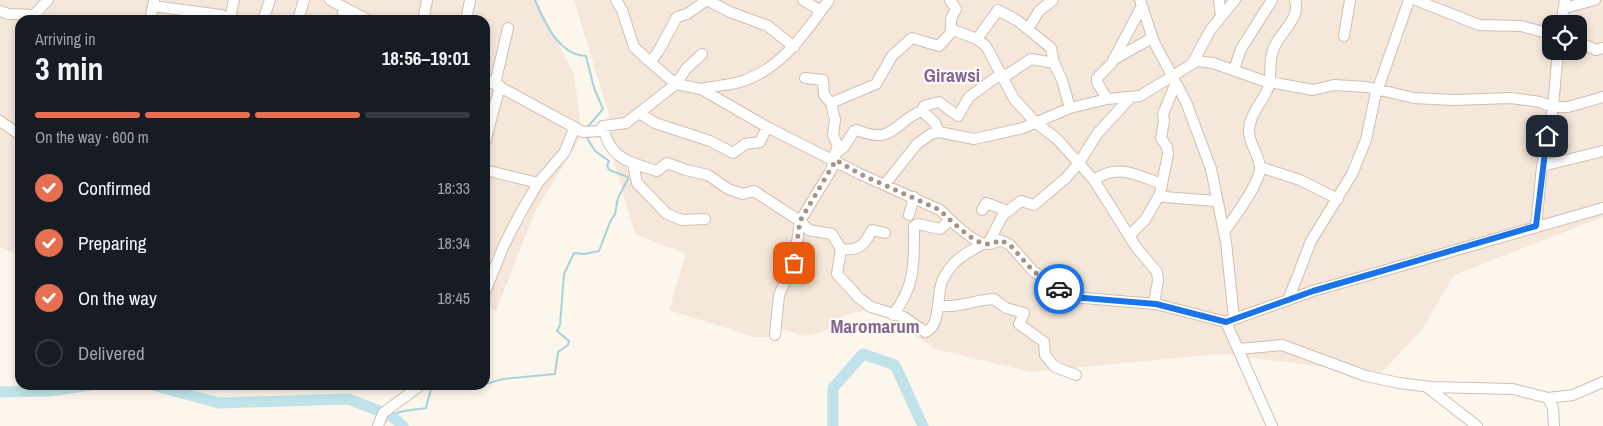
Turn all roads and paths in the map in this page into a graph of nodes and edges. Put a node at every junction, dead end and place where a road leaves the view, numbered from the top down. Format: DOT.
graph roads {
  1 [pos="48,0"];
  2 [pos="234,0"];
  3 [pos="270,0"];
  4 [pos="304,0"];
  5 [pos="330,0"];
  6 [pos="355,0"];
  7 [pos="427,0"];
  8 [pos="470,0"];
  9 [pos="616,0"];
  10 [pos="709,0"];
  11 [pos="803,0"];
  12 [pos="829,0"];
  13 [pos="950,0"];
  14 [pos="1004,0"];
  15 [pos="1053,0"];
  16 [pos="1218,0"];
  17 [pos="1235,0"];
  18 [pos="1272,0"];
  19 [pos="1296,0"];
  20 [pos="1350,0"];
  21 [pos="1409,0"];
  22 [pos="1416,0"];
  23 [pos="1595,0"];
  24 [pos="154,3"];
  25 [pos="1141,3"];
  26 [pos="1565,4"];
  27 [pos="348,9"];
  28 [pos="0,10"];
  29 [pos="998,10"];
  30 [pos="821,11"];
  31 [pos="222,15"];
  32 [pos="231,15"];
  33 [pos="265,15"];
  34 [pos="300,15"];
  35 [pos="345,15"];
  36 [pos="359,15"];
  37 [pos="424,15"];
  38 [pos="467,15"];
  39 [pos="1221,17"];
  40 [pos="508,28"];
  41 [pos="1028,29"];
  42 [pos="951,32"];
  43 [pos="1542,32"];
  44 [pos="1344,36"];
  45 [pos="1152,38"];
  46 [pos="977,39"];
  47 [pos="1587,46"];
  48 [pos="794,47"];
  49 [pos="1603,48"];
  50 [pos="702,54"];
  51 [pos="1113,60"];
  52 [pos="1557,60"];
  53 [pos="650,62"];
  54 [pos="1054,63"];
  55 [pos="1192,64"];
  56 [pos="1234,70"];
  57 [pos="1003,75"];
  58 [pos="806,78"];
  59 [pos="490,81"];
  60 [pos="1174,81"];
  61 [pos="1269,82"];
  62 [pos="676,84"];
  63 [pos="498,85"];
  64 [pos="701,89"];
  65 [pos="1378,90"];
  66 [pos="1131,97"];
  67 [pos="1603,97"];
  68 [pos="1107,100"];
  69 [pos="831,104"];
  70 [pos="1553,107"];
  71 [pos="1070,108"];
  72 [pos="922,111"];
  73 [pos="490,113"];
  74 [pos="639,113"];
  75 [pos="1036,123"];
  76 [pos="1,124"];
  77 [pos="603,126"];
  78 [pos="767,127"];
  79 [pos="583,130"];
  80 [pos="939,132"];
  81 [pos="15,133"];
  82 [pos="1603,151"];
  83 [pos="835,157"];
  84 [pos="1079,163"];
  85 [pos="633,164"];
  86 [pos="1542,166"];
  87 [pos="1260,167"];
  88 [pos="490,171"];
  89 [pos="1094,180"];
  90 [pos="538,183"];
  91 [pos="885,184"];
  92 [pos="1161,189"];
  93 [pos="914,197"];
  94 [pos="1338,199"];
  95 [pos="1216,200"];
  96 [pos="1603,208"];
  97 [pos="982,210"];
  98 [pos="1008,211"];
  99 [pos="909,215"];
  100 [pos="705,220"];
  101 [pos="950,220"];
  102 [pos="800,221"];
  103 [pos="1536,226"];
  104 [pos="1224,232"];
  105 [pos="885,234"];
  106 [pos="1130,235"];
  107 [pos="986,244"];
  108 [pos="841,249"];
  109 [pos="490,280"];
  110 [pos="1289,298"];
  111 [pos="1156,304"];
  112 [pos="939,306"];
  113 [pos="893,315"];
  114 [pos="1230,320"];
  115 [pos="775,335"];
  116 [pos="1238,349"];
  117 [pos="1076,375"];
  118 [pos="1603,382"];
  119 [pos="1427,387"];
  120 [pos="414,390"];
  121 [pos="1548,398"];
  122 [pos="378,426"];
  123 [pos="1272,426"];
  124 [pos="1477,426"];
  125 [pos="1554,426"];
  1 -- 28 [label="street"];
  2 -- 32 [label="street"];
  3 -- 33 [label="street"];
  4 -- 34 [label="street"];
  5 -- 27 [label="street"];
  6 -- 27 [label="street"];
  7 -- 37 [label="street"];
  8 -- 38 [label="street"];
  9 -- 53 [label="street"];
  10 -- 48 [label="street"];
  10 -- 53 [label="street"];
  11 -- 30 [label="street"];
  12 -- 30 [label="street"];
  13 -- 42 [label="street"];
  14 -- 29 [label="street"];
  15 -- 41 [label="street"];
  16 -- 39 [label="street"];
  17 -- 39 [label="street"];
  18 -- 56 [label="street"];
  19 -- 61 [label="street"];
  20 -- 44 [label="street"];
  21 -- 65 [label="street"];
  22 -- 43 [label="street"];
  23 -- 26 [label="street"];
  24 -- 31 [label="street"];
  25 -- 45 [label="street"];
  25 -- 51 [label="street"];
  27 -- 35 [label="street"];
  27 -- 36 [label="street"];
  29 -- 41 [label="street"];
  29 -- 46 [label="street"];
  30 -- 48 [label="street"];
  39 -- 55 [label="street"];
  40 -- 63 [label="street"];
  41 -- 54 [label="street"];
  42 -- 46 [label="street"];
  42 -- 69 [label="street"];
  45 -- 51 [label="street"];
  45 -- 60 [label="street"];
  46 -- 57 [label="street"];
  47 -- 49 [label="street"];
  48 -- 64 [label="street"];
  50 -- 62 [label="street"];
  51 -- 68 [label="street"];
  52 -- 70 [label="street"];
  53 -- 62 [label="street"];
  54 -- 57 [label="street"];
  54 -- 71 [label="street"];
  55 -- 56 [label="street"];
  55 -- 60 [label="street"];
  56 -- 61 [label="street"];
  57 -- 72 [label="street"];
  57 -- 75 [label="street"];
  58 -- 69 [label="street"];
  59 -- 63 [label="street"];
  60 -- 66 [label="street"];
  60 -- 92 [label="street"];
  60 -- 95 [label="street"];
  61 -- 65 [label="street"];
  61 -- 87 [label="street"];
  62 -- 64 [label="street"];
  62 -- 74 [label="street"];
  63 -- 73 [label="street"];
  63 -- 79 [label="street"];
  64 -- 78 [label="street"];
  65 -- 70 [label="street"];
  65 -- 94 [label="street"];
  66 -- 68 [label="street"];
  66 -- 84 [label="street"];
  67 -- 70 [label="street"];
  68 -- 71 [label="street"];
  69 -- 83 [label="street"];
  70 -- 86 [label="street"];
  71 -- 75 [label="street"];
  72 -- 80 [label="street"];
  72 -- 83 [label="street"];
  74 -- 77 [label="street"];
  74 -- 78 [label="street"];
  75 -- 80 [label="street"];
  75 -- 84 [label="street"];
  76 -- 81 [label="street"];
  77 -- 79 [label="street"];
  77 -- 85 [label="street"];
  78 -- 83 [label="street"];
  79 -- 90 [label="street"];
  80 -- 91 [label="street"];
  82 -- 86 [label="street"];
  83 -- 91 [label="street"];
  83 -- 102 [label="street"];
  84 -- 89 [label="street"];
  84 -- 98 [label="street"];
  85 -- 100 [label="street"];
  85 -- 102 [label="street"];
  86 -- 103 [label="street"];
  87 -- 94 [label="street"];
  87 -- 104 [label="street"];
  88 -- 90 [label="street"];
  89 -- 92 [label="street"];
  89 -- 106 [label="street"];
  90 -- 109 [label="street"];
  91 -- 93 [label="street"];
  92 -- 95 [label="street"];
  92 -- 106 [label="street"];
  93 -- 99 [label="street"];
  93 -- 101 [label="street"];
  94 -- 110 [label="street"];
  95 -- 104 [label="street"];
  96 -- 103 [label="street"];
  97 -- 98 [label="street"];
  98 -- 107 [label="street"];
  101 -- 107 [label="street"];
  101 -- 113 [label="street"];
  102 -- 108 [label="street"];
  102 -- 115 [label="street"];
  103 -- 110 [label="street"];
  104 -- 114 [label="street"];
  105 -- 108 [label="street"];
  106 -- 111 [label="street"];
  107 -- 111 [label="street"];
  107 -- 112 [label="street"];
  108 -- 113 [label="street"];
  110 -- 114 [label="street"];
  111 -- 114 [label="street"];
  112 -- 113 [label="street"];
  112 -- 117 [label="street"];
  114 -- 116 [label="street"];
  116 -- 119 [label="street"];
  116 -- 123 [label="street"];
  118 -- 121 [label="street"];
  119 -- 121 [label="street"];
  119 -- 124 [label="street"];
  120 -- 122 [label="street"];
  121 -- 125 [label="street"];
}
